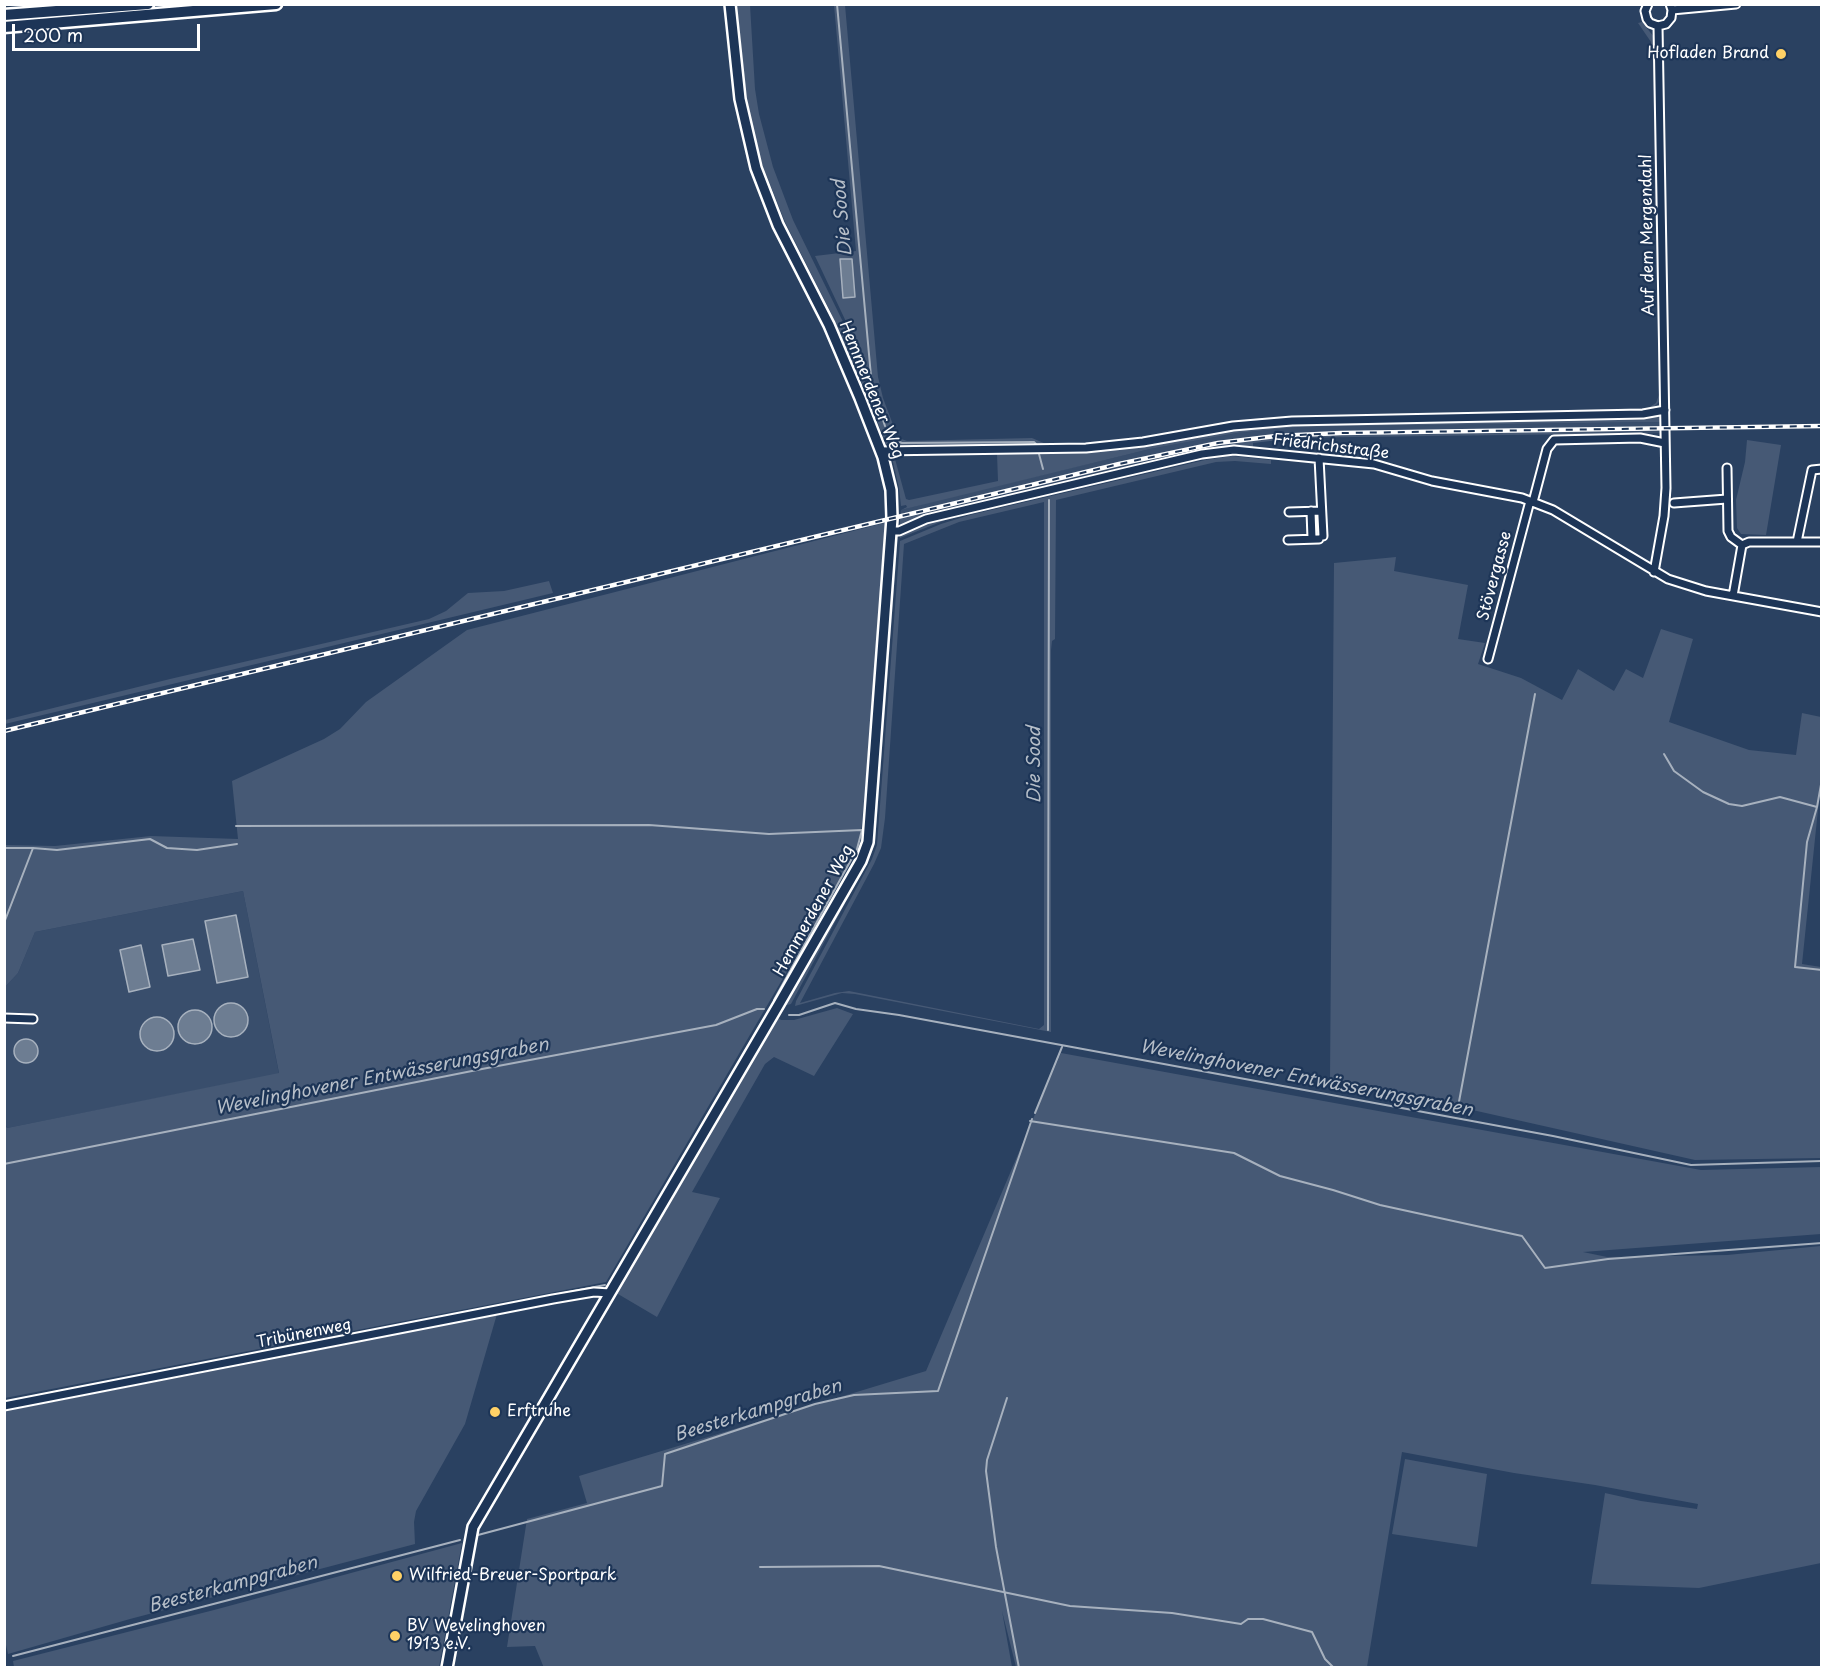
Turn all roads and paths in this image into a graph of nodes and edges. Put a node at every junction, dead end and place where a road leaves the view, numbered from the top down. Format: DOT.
graph roads {
  1 [pos="148,4"];
  2 [pos="276,4"];
  3 [pos="730,4"];
  4 [pos="1648,4"];
  5 [pos="1736,4"];
  6 [pos="1671,7"];
  7 [pos="4,15"];
  8 [pos="1658,26"];
  9 [pos="4,27"];
  10 [pos="1665,410"];
  11 [pos="1665,443"];
  12 [pos="881,451"];
  13 [pos="1319,458"];
  14 [pos="1727,468"];
  15 [pos="1821,470"];
  16 [pos="1726,500"];
  17 [pos="1532,501"];
  18 [pos="1674,503"];
  19 [pos="1311,511"];
  20 [pos="1321,511"];
  21 [pos="1289,512"];
  22 [pos="891,531"];
  23 [pos="1318,538"];
  24 [pos="1288,540"];
  25 [pos="1797,542"];
  26 [pos="1821,542"];
  27 [pos="1742,545"];
  28 [pos="1654,572"];
  29 [pos="1733,596"];
  30 [pos="1821,612"];
  31 [pos="1488,659"];
  32 [pos="4,1018"];
  33 [pos="33,1019"];
  34 [pos="610,1293"];
  35 [pos="4,1406"];
  36 [pos="447,1668"];
  1 -- 7 [label="highway"];
  2 -- 9 [label="highway"];
  3 -- 12 [label="main road, Hemmerdener Weg"];
  4 -- 8 [label="street"];
  5 -- 6 [label="street"];
  6 -- 8 [label="street"];
  8 -- 10 [label="street, Auf dem Mergendahl"];
  10 -- 11 [label="street, Auf dem Mergendahl"];
  10 -- 12 [label="street"];
  11 -- 17 [label="street"];
  11 -- 28 [label="street, Auf dem Mergendahl"];
  12 -- 22 [label="main road, Hemmerdener Weg"];
  13 -- 17 [label="street, Friedrichstraße"];
  13 -- 20 [label="street"];
  13 -- 22 [label="street, Friedrichstraße"];
  14 -- 16 [label="street"];
  15 -- 25 [label="street"];
  16 -- 18 [label="street"];
  16 -- 27 [label="street"];
  17 -- 28 [label="street, Friedrichstraße"];
  17 -- 31 [label="street, Stövergasse"];
  19 -- 20 [label="street"];
  19 -- 21 [label="street"];
  19 -- 23 [label="street"];
  20 -- 23 [label="street"];
  22 -- 34 [label="main road, Hemmerdener Weg"];
  23 -- 24 [label="street"];
  25 -- 26 [label="street"];
  25 -- 27 [label="street"];
  27 -- 29 [label="street"];
  28 -- 29 [label="street, Friedrichstraße"];
  29 -- 30 [label="street, Friedrichstraße"];
  32 -- 33 [label="street"];
  34 -- 35 [label="street, Tribünenweg"];
  34 -- 36 [label="main road, Hemmerdener Weg"];
}
